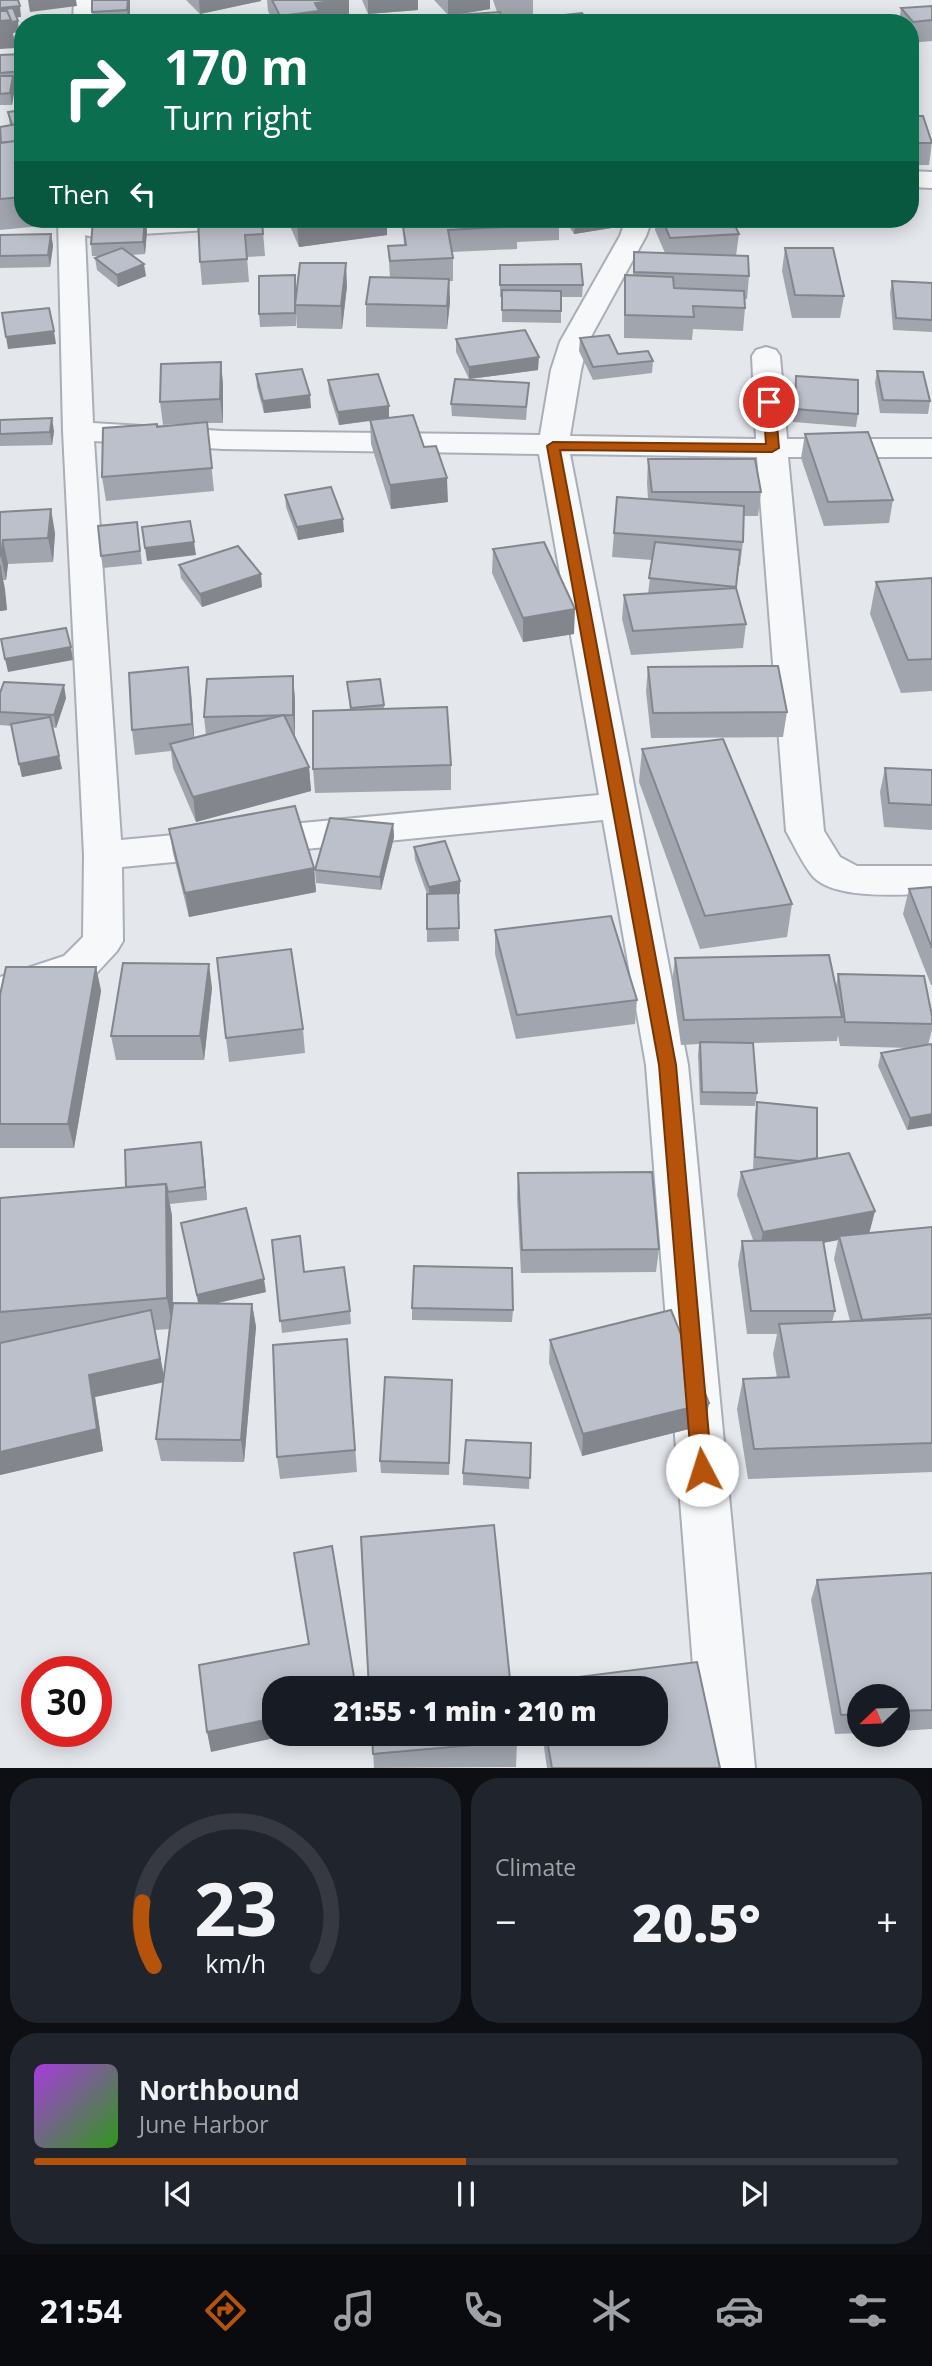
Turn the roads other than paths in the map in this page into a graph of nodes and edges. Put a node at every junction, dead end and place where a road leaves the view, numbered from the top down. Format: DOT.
graph roads {
  1 [pos="71,228"];
  2 [pos="636,228"];
  3 [pos="766,356"];
  4 [pos="78,432"];
  5 [pos="553,446"];
  6 [pos="772,448"];
  7 [pos="932,448"];
  8 [pos="619,806"];
  9 [pos="103,855"];
  10 [pos="932,880"];
  11 [pos="0,992"];
  12 [pos="728,1768"];
  1 -- 4 [label="street"];
  2 -- 5 [label="street"];
  3 -- 6 [label="street"];
  4 -- 5 [label="street"];
  4 -- 9 [label="street"];
  5 -- 6 [label="street"];
  5 -- 8 [label="street"];
  6 -- 7 [label="street"];
  6 -- 10 [label="street"];
  8 -- 9 [label="street"];
  8 -- 12 [label="street"];
  9 -- 11 [label="street"];
}
